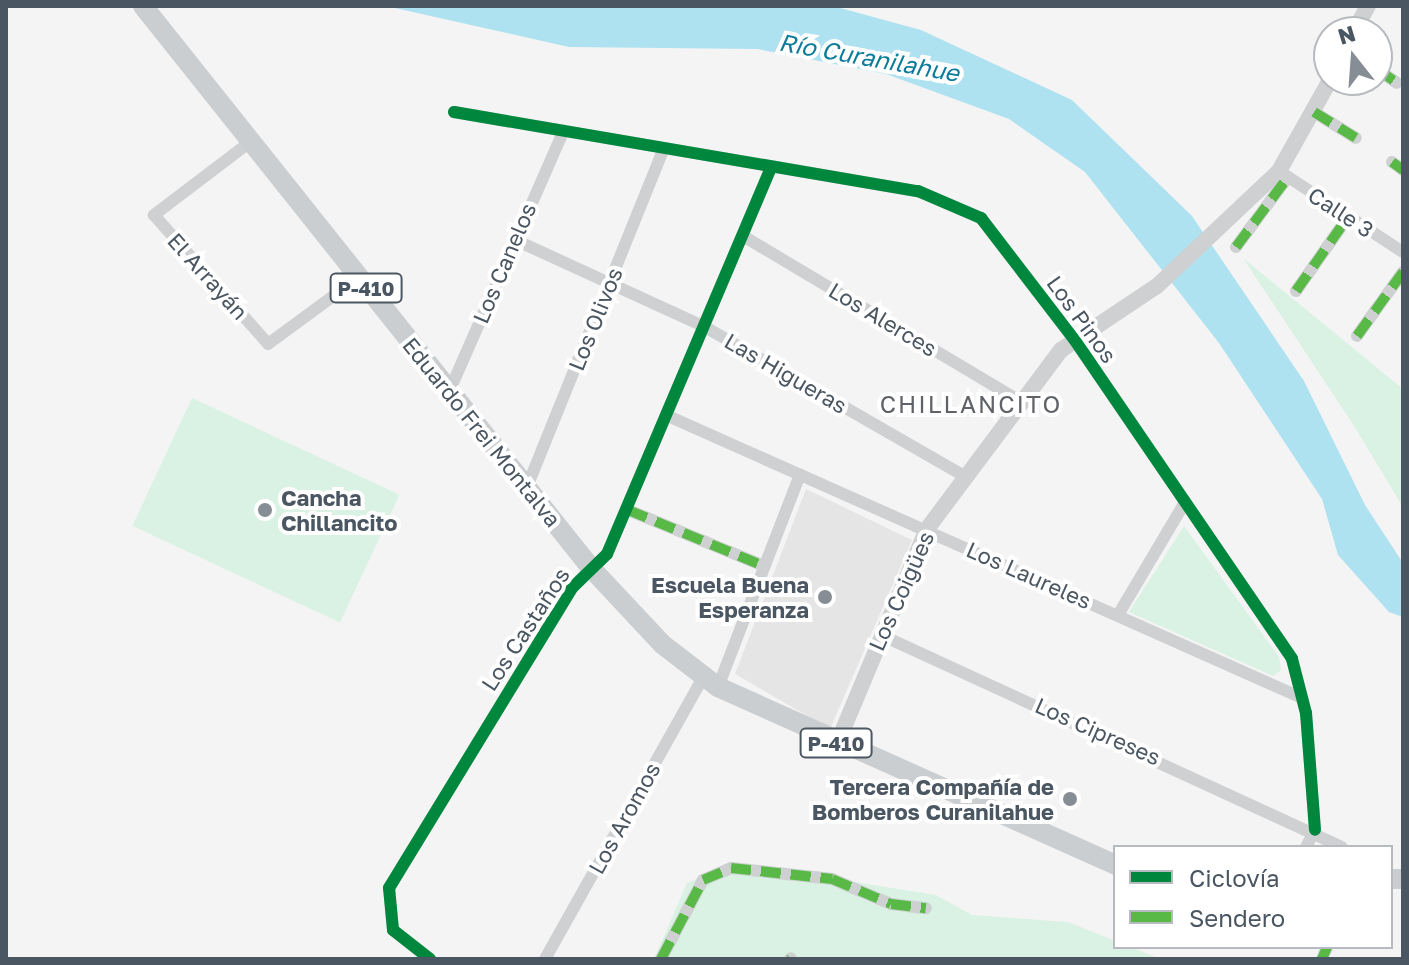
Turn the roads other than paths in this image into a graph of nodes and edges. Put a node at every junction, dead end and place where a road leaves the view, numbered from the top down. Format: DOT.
graph roads {
  1 [pos="143,6"];
  2 [pos="1393,80"];
  3 [pos="1397,83"];
  4 [pos="1322,96"];
  5 [pos="454,112"];
  6 [pos="1314,112"];
  7 [pos="562,135"];
  8 [pos="1356,138"];
  9 [pos="250,142"];
  10 [pos="663,150"];
  11 [pos="770,170"];
  12 [pos="1284,174"];
  13 [pos="1348,217"];
  14 [pos="743,236"];
  15 [pos="513,239"];
  16 [pos="1236,247"];
  17 [pos="1403,252"];
  18 [pos="1403,272"];
  19 [pos="358,278"];
  20 [pos="610,283"];
  21 [pos="1296,291"];
  22 [pos="705,327"];
  23 [pos="1357,336"];
  24 [pos="1074,339"];
  25 [pos="449,392"];
  26 [pos="1022,402"];
  27 [pos="668,416"];
  28 [pos="800,474"];
  29 [pos="966,477"];
  30 [pos="527,487"];
  31 [pos="1185,502"];
  32 [pos="628,510"];
  33 [pos="927,529"];
  34 [pos="764,566"];
  35 [pos="591,568"];
  36 [pos="1118,615"];
  37 [pos="881,635"];
  38 [pos="711,682"];
  39 [pos="1302,698"];
  40 [pos="837,744"];
  41 [pos="1315,830"];
  42 [pos="1307,845"];
  43 [pos="1339,845"];
  44 [pos="1113,864"];
  45 [pos="926,908"];
  46 [pos="430,959"];
  47 [pos="545,959"];
  48 [pos="661,959"];
  1 -- 9 [label="main road, Eduardo Frei Montalva / P-410"];
  2 -- 3 [label="street"];
  4 -- 6 [label="street, Los Coigües"];
  5 -- 7 [label="street, Los Pinos"];
  6 -- 8 [label="street"];
  6 -- 12 [label="street, Los Coigües"];
  7 -- 10 [label="street, Los Pinos"];
  7 -- 15 [label="street, Los Canelos"];
  9 -- 19 [label="main road, Eduardo Frei Montalva / P-410"];
  9 -- 19 [label="street, El Arrayán"];
  10 -- 11 [label="street, Los Pinos"];
  10 -- 20 [label="street, Los Olivos"];
  11 -- 14 [label="street, Los Castaños"];
  11 -- 24 [label="street, Los Pinos"];
  12 -- 13 [label="street, Calle 3"];
  12 -- 16 [label="street"];
  12 -- 24 [label="street, Los Coigües"];
  13 -- 17 [label="street, Calle 3"];
  13 -- 21 [label="street"];
  14 -- 22 [label="street, Los Castaños"];
  14 -- 26 [label="street, Los Alerces"];
  15 -- 20 [label="street, Las Higueras"];
  15 -- 25 [label="street, Los Canelos"];
  18 -- 23 [label="street"];
  19 -- 25 [label="main road, Eduardo Frei Montalva / P-410"];
  20 -- 22 [label="street, Las Higueras"];
  20 -- 30 [label="street, Los Olivos"];
  22 -- 27 [label="street, Los Castaños"];
  22 -- 29 [label="street, Las Higueras"];
  24 -- 26 [label="street, Los Coigües"];
  24 -- 31 [label="street, Los Pinos"];
  25 -- 30 [label="main road, Eduardo Frei Montalva / P-410"];
  26 -- 29 [label="street, Los Coigües"];
  27 -- 28 [label="street, Los Laureles"];
  27 -- 32 [label="street, Los Castaños"];
  28 -- 33 [label="street, Los Laureles"];
  28 -- 34 [label="street, Los Aromos"];
  29 -- 33 [label="street, Los Coigües"];
  30 -- 35 [label="main road, Eduardo Frei Montalva / P-410"];
  31 -- 36 [label="street"];
  31 -- 39 [label="street, Los Pinos"];
  32 -- 34 [label="street"];
  32 -- 35 [label="street, Los Castaños"];
  33 -- 36 [label="street, Los Laureles"];
  33 -- 37 [label="street, Los Coigües"];
  34 -- 38 [label="street, Los Aromos"];
  35 -- 38 [label="main road, Eduardo Frei Montalva / P-410"];
  35 -- 46 [label="street, Los Castaños"];
  36 -- 39 [label="street, Los Laureles"];
  37 -- 40 [label="street, Los Coigües"];
  37 -- 41 [label="street, Los Cipreses"];
  38 -- 40 [label="main road, Eduardo Frei Montalva / P-410"];
  38 -- 47 [label="street, Los Aromos"];
  39 -- 41 [label="street, Los Pinos"];
  40 -- 44 [label="main road, Eduardo Frei Montalva / P-410"];
  41 -- 42 [label="street"];
  41 -- 43 [label="street"];
  45 -- 48 [label="street"];
}
